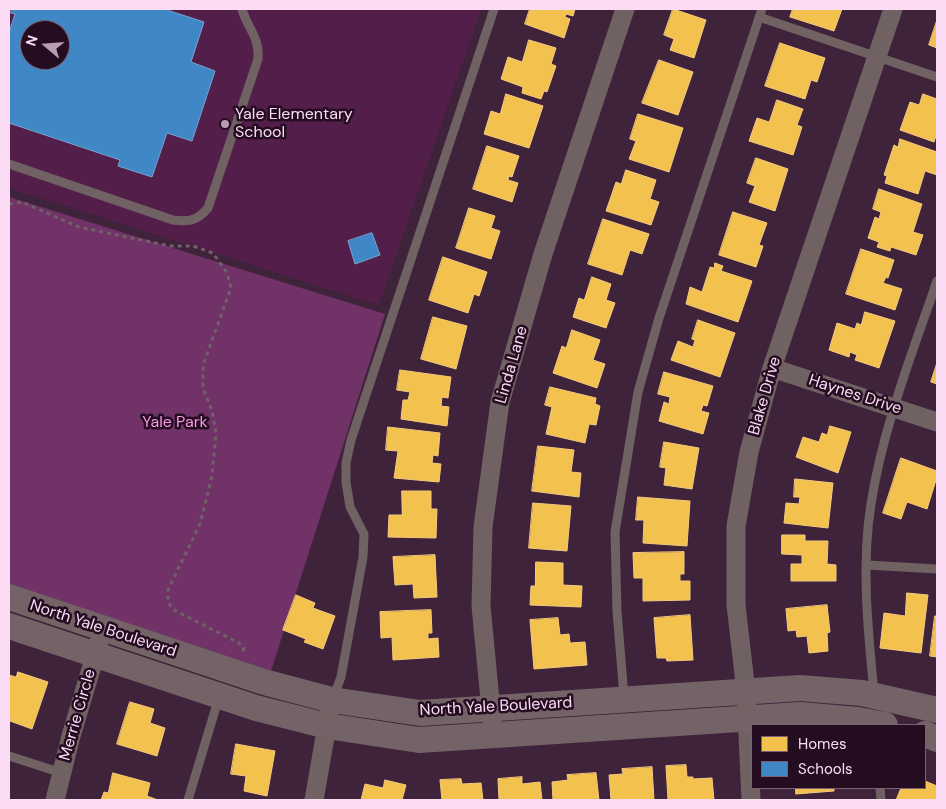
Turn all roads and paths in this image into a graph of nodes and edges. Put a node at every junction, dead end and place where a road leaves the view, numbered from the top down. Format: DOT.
graph roads {
  1 [pos="242,9"];
  2 [pos="494,9"];
  3 [pos="625,9"];
  4 [pos="893,9"];
  5 [pos="760,13"];
  6 [pos="877,56"];
  7 [pos="937,77"];
  8 [pos="9,164"];
  9 [pos="9,204"];
  10 [pos="937,281"];
  11 [pos="772,368"];
  12 [pos="894,408"];
  13 [pos="937,422"];
  14 [pos="867,565"];
  15 [pos="937,569"];
  16 [pos="9,598"];
  17 [pos="9,626"];
  18 [pos="103,629"];
  19 [pos="243,652"];
  20 [pos="96,655"];
  21 [pos="746,692"];
  22 [pos="219,696"];
  23 [pos="874,696"];
  24 [pos="332,700"];
  25 [pos="624,700"];
  26 [pos="491,708"];
  27 [pos="937,710"];
  28 [pos="746,719"];
  29 [pos="878,724"];
  30 [pos="327,726"];
  31 [pos="493,735"];
  32 [pos="9,756"];
  33 [pos="62,773"];
  34 [pos="56,800"];
  35 [pos="188,800"];
  36 [pos="314,800"];
  37 [pos="751,800"];
  1 -- 8 [label="lane"];
  2 -- 24 [label="lane"];
  3 -- 26 [label="street, Linda Lane"];
  4 -- 6 [label="street, Blake Drive"];
  5 -- 6 [label="lane"];
  5 -- 25 [label="lane"];
  6 -- 7 [label="lane"];
  6 -- 11 [label="street, Blake Drive"];
  9 -- 19 [label="path"];
  10 -- 12 [label="lane"];
  11 -- 12 [label="street, Haynes Drive"];
  11 -- 21 [label="street, Blake Drive"];
  12 -- 13 [label="street, Haynes Drive"];
  12 -- 14 [label="lane"];
  14 -- 15 [label="lane"];
  14 -- 23 [label="lane"];
  16 -- 18 [label="street, North Yale Boulevard"];
  17 -- 20 [label="street, North Yale Boulevard"];
  18 -- 20 [label="street, Merrie Circle"];
  18 -- 24 [label="street, North Yale Boulevard"];
  20 -- 22 [label="street, North Yale Boulevard"];
  20 -- 33 [label="street, Merrie Circle"];
  21 -- 23 [label="street, North Yale Boulevard"];
  21 -- 25 [label="street, North Yale Boulevard"];
  21 -- 28 [label="street, Blake Drive"];
  22 -- 30 [label="street, North Yale Boulevard"];
  22 -- 35 [label="lane"];
  23 -- 27 [label="street, North Yale Boulevard"];
  24 -- 26 [label="street, North Yale Boulevard"];
  24 -- 30 [label="street"];
  25 -- 26 [label="street, North Yale Boulevard"];
  26 -- 31 [label="street, Linda Lane"];
  28 -- 29 [label="street, North Yale Boulevard"];
  28 -- 31 [label="street, North Yale Boulevard"];
  28 -- 37 [label="street, Blake Drive"];
  30 -- 31 [label="street, North Yale Boulevard"];
  30 -- 36 [label="street"];
  32 -- 33 [label="lane"];
  33 -- 34 [label="street, Merrie Circle"];
}
